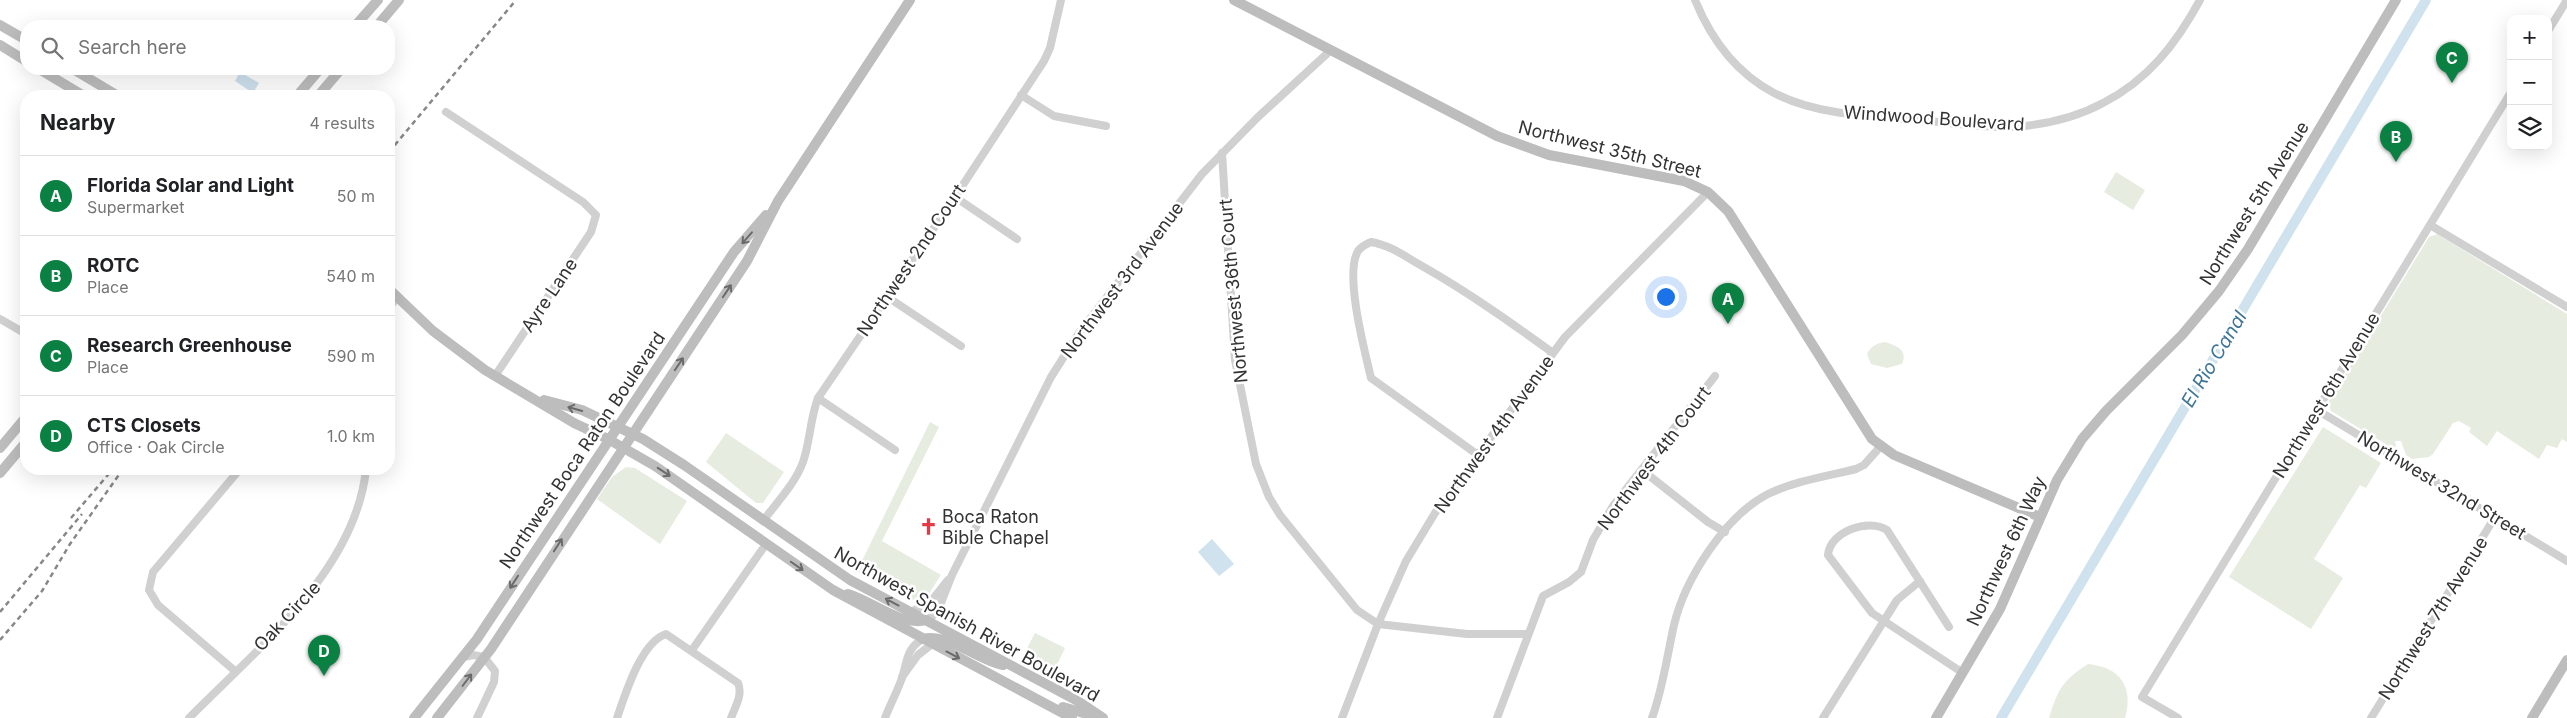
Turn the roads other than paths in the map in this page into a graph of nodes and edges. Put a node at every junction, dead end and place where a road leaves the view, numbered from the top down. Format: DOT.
graph roads {
  1 [pos="378,0"];
  2 [pos="399,0"];
  3 [pos="910,0"];
  4 [pos="1061,0"];
  5 [pos="1234,0"];
  6 [pos="1695,0"];
  7 [pos="2200,0"];
  8 [pos="2396,0"];
  9 [pos="2567,0"];
  10 [pos="361,20"];
  11 [pos="382,20"];
  12 [pos="2552,24"];
  13 [pos="0,25"];
  14 [pos="20,37"];
  15 [pos="0,45"];
  16 [pos="1331,50"];
  17 [pos="20,57"];
  18 [pos="49,75"];
  19 [pos="83,75"];
  20 [pos="315,75"];
  21 [pos="336,75"];
  22 [pos="74,90"];
  23 [pos="108,90"];
  24 [pos="302,90"];
  25 [pos="323,90"];
  26 [pos="1021,95"];
  27 [pos="2507,99"];
  28 [pos="446,112"];
  29 [pos="1106,126"];
  30 [pos="1222,153"];
  31 [pos="1708,192"];
  32 [pos="955,198"];
  33 [pos="778,201"];
  34 [pos="2430,225"];
  35 [pos="1017,239"];
  36 [pos="395,294"];
  37 [pos="886,296"];
  38 [pos="398,297"];
  39 [pos="395,301"];
  40 [pos="2567,307"];
  41 [pos="0,319"];
  42 [pos="20,331"];
  43 [pos="960,346"];
  44 [pos="1552,353"];
  45 [pos="495,376"];
  46 [pos="1715,376"];
  47 [pos="531,396"];
  48 [pos="818,398"];
  49 [pos="2317,410"];
  50 [pos="20,424"];
  51 [pos="617,426"];
  52 [pos="2093,426"];
  53 [pos="632,433"];
  54 [pos="608,439"];
  55 [pos="622,447"];
  56 [pos="1880,447"];
  57 [pos="0,448"];
  58 [pos="20,449"];
  59 [pos="895,450"];
  60 [pos="1478,455"];
  61 [pos="1642,470"];
  62 [pos="0,474"];
  63 [pos="235,475"];
  64 [pos="365,475"];
  65 [pos="2495,517"];
  66 [pos="2040,518"];
  67 [pos="764,521"];
  68 [pos="1725,532"];
  69 [pos="766,544"];
  70 [pos="2567,561"];
  71 [pos="952,575"];
  72 [pos="1920,581"];
  73 [pos="833,590"];
  74 [pos="910,612"];
  75 [pos="926,620"];
  76 [pos="1882,621"];
  77 [pos="1378,624"];
  78 [pos="1949,627"];
  79 [pos="1527,634"];
  80 [pos="927,641"];
  81 [pos="692,650"];
  82 [pos="464,657"];
  83 [pos="484,657"];
  84 [pos="2567,660"];
  85 [pos="1016,668"];
  86 [pos="235,671"];
  87 [pos="1963,673"];
  88 [pos="1018,689"];
  89 [pos="189,718"];
  90 [pos="414,718"];
  91 [pos="437,718"];
  92 [pos="477,718"];
  93 [pos="617,718"];
  94 [pos="731,718"];
  95 [pos="885,718"];
  96 [pos="1072,718"];
  97 [pos="1103,718"];
  98 [pos="1342,718"];
  99 [pos="1497,718"];
  100 [pos="1652,718"];
  101 [pos="1823,718"];
  102 [pos="1936,718"];
  103 [pos="2178,718"];
  104 [pos="2371,718"];
  105 [pos="2532,718"];
  1 -- 10 [label="street"];
  2 -- 11 [label="street"];
  3 -- 33 [label="street, Northwest Boca Raton Boulevard"];
  4 -- 26 [label="street, Northwest 2nd Court"];
  5 -- 16 [label="street, Northwest 35th Street"];
  6 -- 7 [label="street, Windwood Boulevard"];
  8 -- 52 [label="street, Northwest 5th Avenue"];
  9 -- 12 [label="street"];
  13 -- 14 [label="street"];
  15 -- 17 [label="street"];
  16 -- 30 [label="street, Northwest 3rd Avenue"];
  16 -- 31 [label="street, Northwest 35th Street"];
  18 -- 22 [label="street"];
  19 -- 23 [label="street"];
  20 -- 24 [label="street"];
  21 -- 25 [label="street"];
  26 -- 29 [label="street"];
  26 -- 32 [label="street, Northwest 2nd Court"];
  27 -- 34 [label="street, Northwest 6th Avenue"];
  28 -- 45 [label="street, Ayre Lane"];
  30 -- 71 [label="street, Northwest 3rd Avenue"];
  30 -- 77 [label="street, Northwest 36th Court"];
  31 -- 44 [label="street, Northwest 4th Avenue"];
  31 -- 56 [label="street, Northwest 35th Street"];
  32 -- 35 [label="street"];
  32 -- 37 [label="street, Northwest 2nd Court"];
  33 -- 51 [label="street, Northwest Boca Raton Boulevard, one-way"];
  53 -- 33 [label="street, Northwest Boca Raton Boulevard, one-way"];
  34 -- 40 [label="street"];
  34 -- 49 [label="street, Northwest 6th Avenue"];
  36 -- 38 [label="street, Northwest Spanish River Boulevard"];
  37 -- 43 [label="street"];
  37 -- 48 [label="street, Northwest 2nd Court"];
  38 -- 39 [label="street"];
  38 -- 45 [label="street, Northwest Spanish River Boulevard"];
  41 -- 42 [label="street"];
  44 -- 60 [label="street, Northwest 4th Avenue"];
  44 -- 60 [label="street"];
  45 -- 47 [label="street, Northwest Spanish River Boulevard"];
  46 -- 61 [label="street, Northwest 4th Court"];
  51 -- 47 [label="street, Northwest Spanish River Boulevard, one-way"];
  47 -- 54 [label="street, Northwest Spanish River Boulevard"];
  48 -- 59 [label="street"];
  48 -- 67 [label="street, Northwest 2nd Court"];
  49 -- 65 [label="street, Northwest 32nd Street"];
  49 -- 103 [label="street, Northwest 6th Avenue"];
  50 -- 57 [label="street"];
  51 -- 53 [label="street, Northwest Spanish River Boulevard"];
  51 -- 54 [label="street, Northwest Boca Raton Boulevard"];
  52 -- 66 [label="street, Northwest 6th Way"];
  53 -- 55 [label="street, Northwest Boca Raton Boulevard"];
  53 -- 67 [label="street, Northwest Spanish River Boulevard"];
  54 -- 55 [label="street, Northwest Spanish River Boulevard"];
  54 -- 82 [label="street, Northwest Boca Raton Boulevard, one-way"];
  55 -- 69 [label="street, Northwest Spanish River Boulevard, one-way"];
  83 -- 55 [label="street, Northwest Boca Raton Boulevard, one-way"];
  56 -- 66 [label="street, Northwest 35th Street"];
  56 -- 68 [label="street"];
  58 -- 62 [label="street"];
  60 -- 77 [label="street, Northwest 4th Avenue"];
  61 -- 68 [label="street"];
  61 -- 79 [label="street, Northwest 4th Court"];
  63 -- 86 [label="street"];
  64 -- 86 [label="street, Oak Circle"];
  65 -- 70 [label="street, Northwest 32nd Street"];
  65 -- 104 [label="street, Northwest 7th Avenue"];
  66 -- 87 [label="street, Northwest 6th Way"];
  74 -- 67 [label="street, Northwest Spanish River Boulevard, one-way"];
  68 -- 100 [label="street"];
  69 -- 73 [label="street, Northwest Spanish River Boulevard, one-way"];
  69 -- 81 [label="street"];
  71 -- 74 [label="street, Northwest 3rd Avenue"];
  71 -- 75 [label="street, Northwest 3rd Avenue"];
  72 -- 76 [label="street"];
  72 -- 76 [label="street"];
  72 -- 78 [label="street"];
  73 -- 75 [label="street"];
  73 -- 80 [label="street, Northwest Spanish River Boulevard"];
  74 -- 75 [label="street, Northwest Spanish River Boulevard"];
  75 -- 85 [label="street, Northwest Spanish River Boulevard"];
  76 -- 87 [label="street"];
  76 -- 101 [label="street"];
  77 -- 79 [label="street"];
  77 -- 98 [label="street, Northwest 4th Avenue"];
  79 -- 99 [label="street, Northwest 4th Court"];
  80 -- 85 [label="street"];
  80 -- 88 [label="street, Northwest Spanish River Boulevard, one-way"];
  80 -- 95 [label="street"];
  81 -- 93 [label="street"];
  81 -- 94 [label="street"];
  82 -- 83 [label="street"];
  82 -- 90 [label="street, Northwest Boca Raton Boulevard"];
  91 -- 83 [label="street, Northwest Boca Raton Boulevard, one-way"];
  83 -- 92 [label="street"];
  84 -- 105 [label="street"];
  85 -- 97 [label="street, Northwest Spanish River Boulevard"];
  86 -- 89 [label="street, Oak Circle"];
  87 -- 102 [label="street, Northwest 6th Way"];
  88 -- 96 [label="street, Northwest Spanish River Boulevard"];
  88 -- 97 [label="street"];
}
